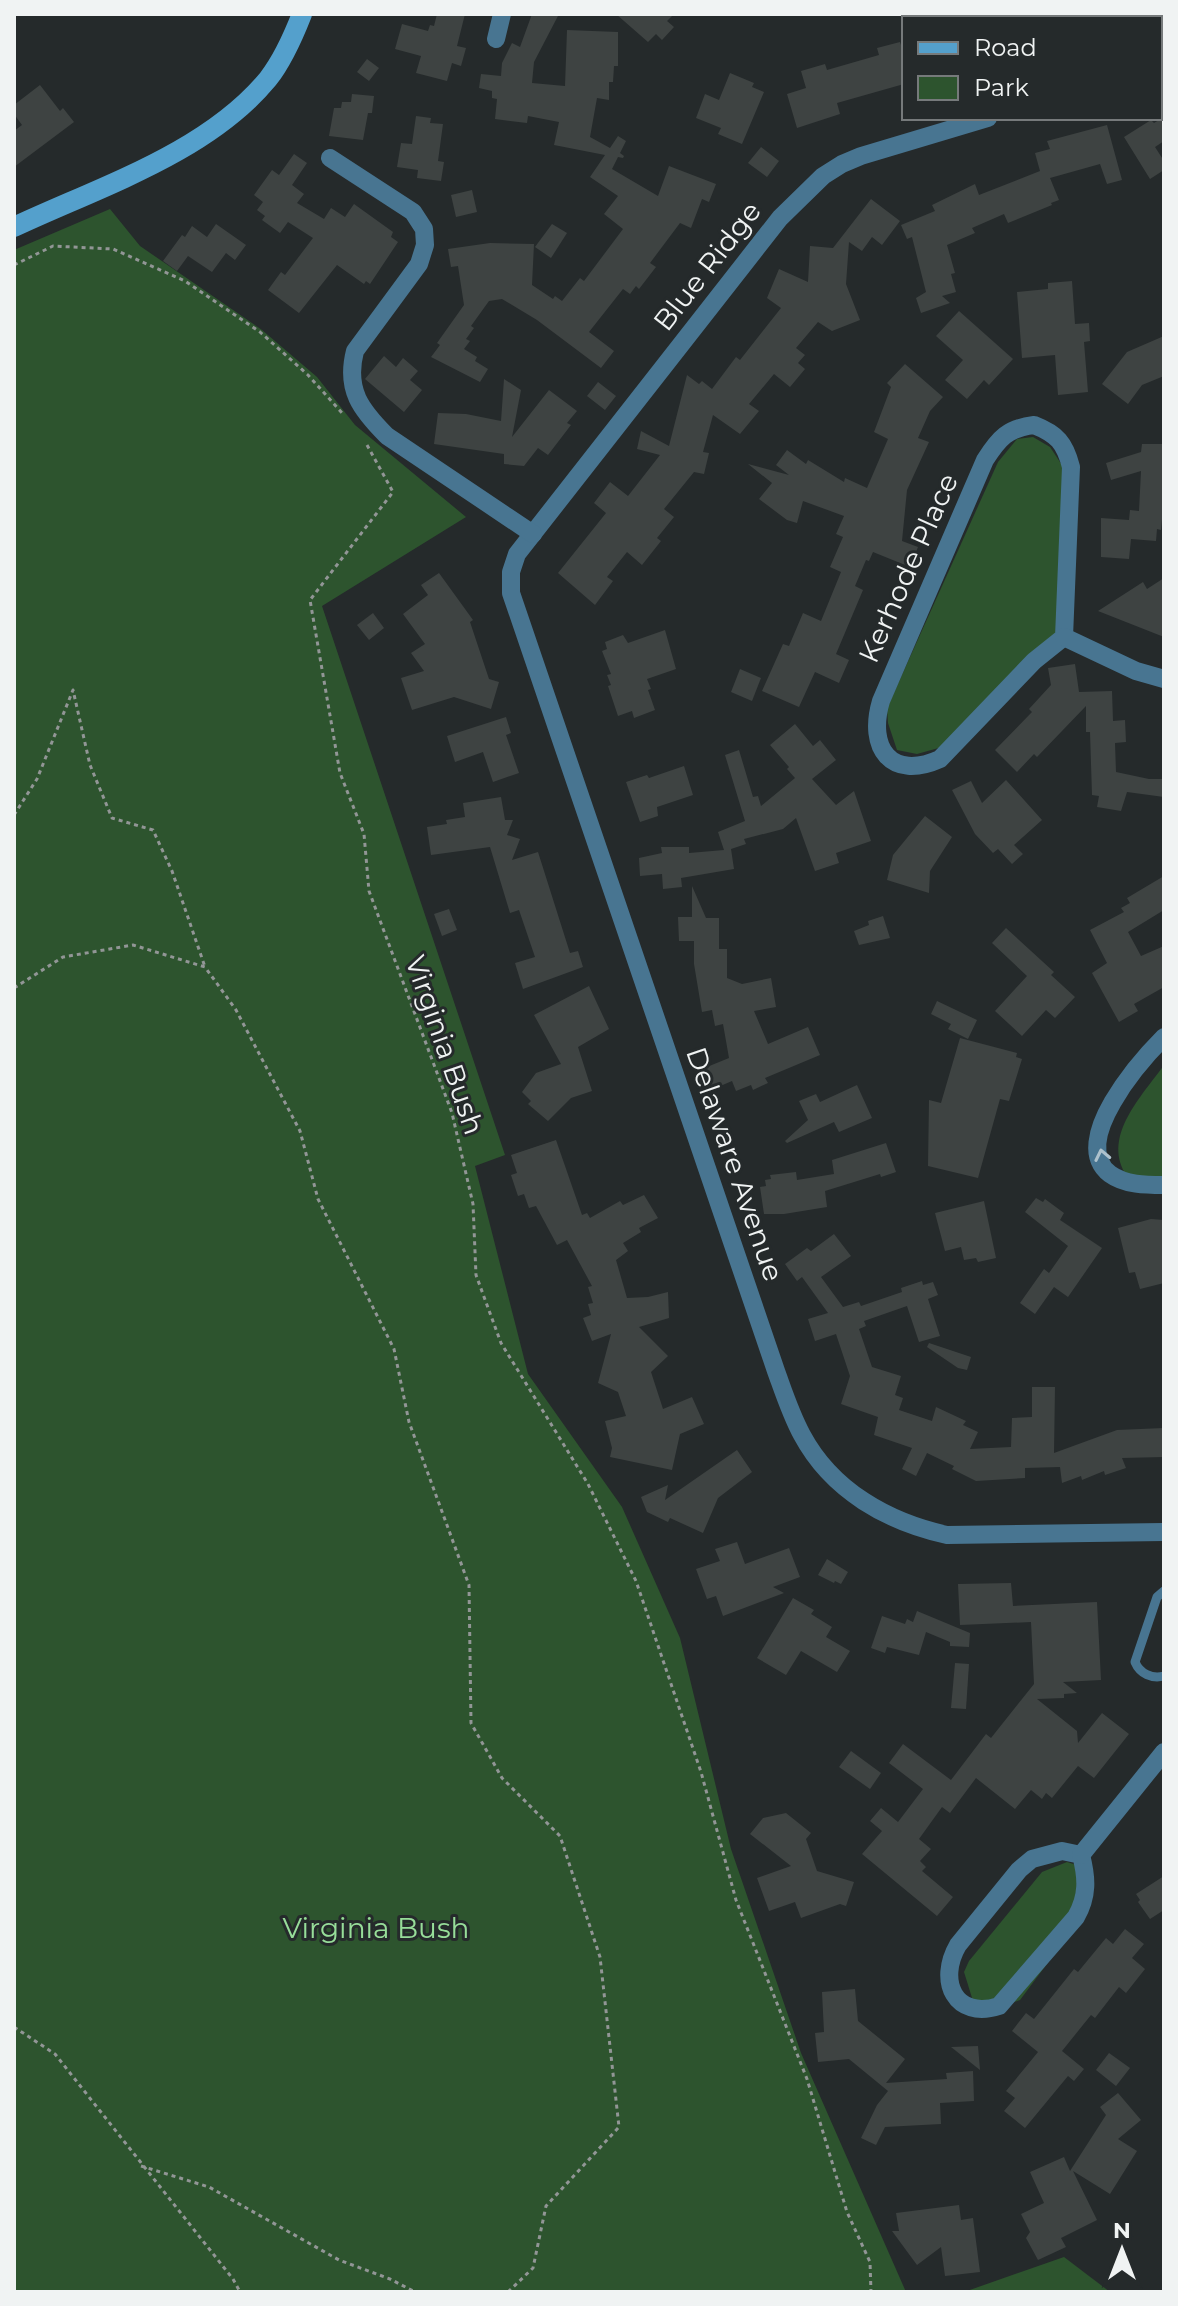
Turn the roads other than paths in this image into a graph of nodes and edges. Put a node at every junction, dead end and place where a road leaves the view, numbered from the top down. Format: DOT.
graph roads {
  1 [pos="302,14"];
  2 [pos="502,14"];
  3 [pos="496,39"];
  4 [pos="981,120"];
  5 [pos="330,158"];
  6 [pos="14,227"];
  7 [pos="533,534"];
  8 [pos="1064,637"];
  9 [pos="1164,679"];
  10 [pos="1164,1037"];
  11 [pos="1164,1185"];
  12 [pos="1164,1532"];
  13 [pos="1164,1591"];
  14 [pos="1164,1676"];
  15 [pos="1164,1752"];
  16 [pos="1081,1855"];
  1 -- 6 [label="main road"];
  2 -- 3 [label="street"];
  4 -- 7 [label="street, Blue Ridge"];
  5 -- 7 [label="street"];
  7 -- 12 [label="street, Delaware Avenue"];
  8 -- 8 [label="street, Kerhode Place"];
  8 -- 9 [label="street"];
  11 -- 10 [label="street, one-way"];
  13 -- 14 [label="lane"];
  15 -- 16 [label="street"];
  16 -- 16 [label="street"];
}
